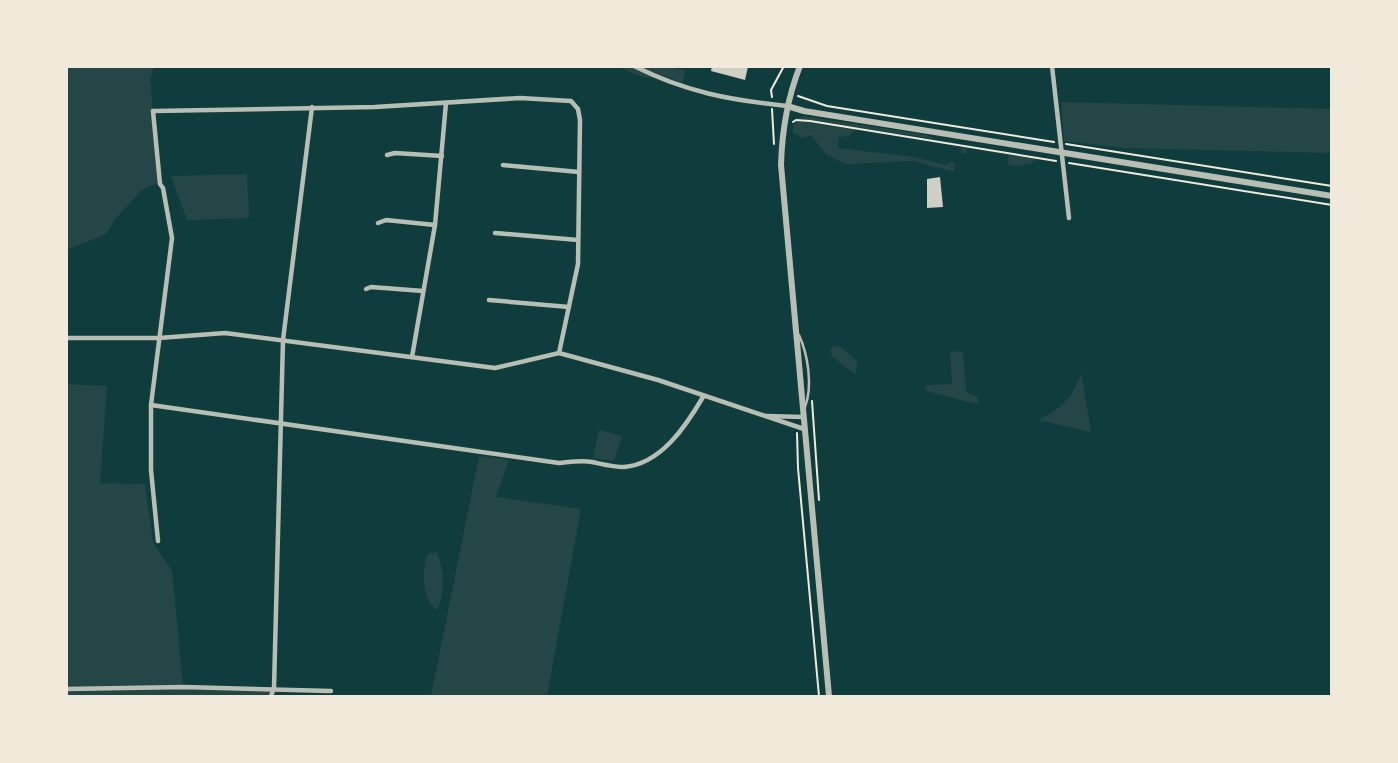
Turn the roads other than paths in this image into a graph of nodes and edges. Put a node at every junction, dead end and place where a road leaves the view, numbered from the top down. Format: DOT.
graph roads {
  1 [pos="634,66"];
  2 [pos="800,66"];
  3 [pos="1052,66"];
  4 [pos="446,103"];
  5 [pos="787,106"];
  6 [pos="312,107"];
  7 [pos="1061,152"];
  8 [pos="387,155"];
  9 [pos="442,156"];
  10 [pos="503,166"];
  11 [pos="579,172"];
  12 [pos="1332,196"];
  13 [pos="1069,218"];
  14 [pos="378,223"];
  15 [pos="435,225"];
  16 [pos="495,233"];
  17 [pos="579,240"];
  18 [pos="366,289"];
  19 [pos="423,291"];
  20 [pos="489,300"];
  21 [pos="569,307"];
  22 [pos="66,338"];
  23 [pos="159,338"];
  24 [pos="283,340"];
  25 [pos="559,353"];
  26 [pos="412,357"];
  27 [pos="703,397"];
  28 [pos="150,405"];
  29 [pos="803,415"];
  30 [pos="761,416"];
  31 [pos="281,423"];
  32 [pos="800,429"];
  33 [pos="158,541"];
  34 [pos="274,688"];
  35 [pos="66,689"];
  36 [pos="331,691"];
  37 [pos="271,696"];
  38 [pos="829,696"];
  1 -- 5 [label="street"];
  2 -- 5 [label="street"];
  3 -- 7 [label="street"];
  4 -- 6 [label="street"];
  4 -- 9 [label="street"];
  4 -- 11 [label="street"];
  5 -- 7 [label="street"];
  5 -- 29 [label="street"];
  6 -- 23 [label="street"];
  6 -- 24 [label="street"];
  7 -- 12 [label="street"];
  7 -- 13 [label="street"];
  8 -- 9 [label="street"];
  9 -- 15 [label="street"];
  10 -- 11 [label="street"];
  11 -- 17 [label="street"];
  14 -- 15 [label="street"];
  15 -- 19 [label="street"];
  16 -- 17 [label="street"];
  17 -- 21 [label="street"];
  18 -- 19 [label="street"];
  19 -- 26 [label="street"];
  20 -- 21 [label="street"];
  21 -- 25 [label="street"];
  22 -- 23 [label="street"];
  23 -- 24 [label="street"];
  23 -- 28 [label="street"];
  24 -- 26 [label="street"];
  24 -- 31 [label="street"];
  25 -- 26 [label="street"];
  25 -- 27 [label="street"];
  27 -- 30 [label="street"];
  27 -- 31 [label="street"];
  28 -- 31 [label="street"];
  28 -- 33 [label="street"];
  29 -- 30 [label="street"];
  29 -- 32 [label="street"];
  30 -- 32 [label="street"];
  31 -- 34 [label="street"];
  32 -- 38 [label="street"];
  34 -- 35 [label="street"];
  34 -- 36 [label="street"];
  34 -- 37 [label="street"];
}
